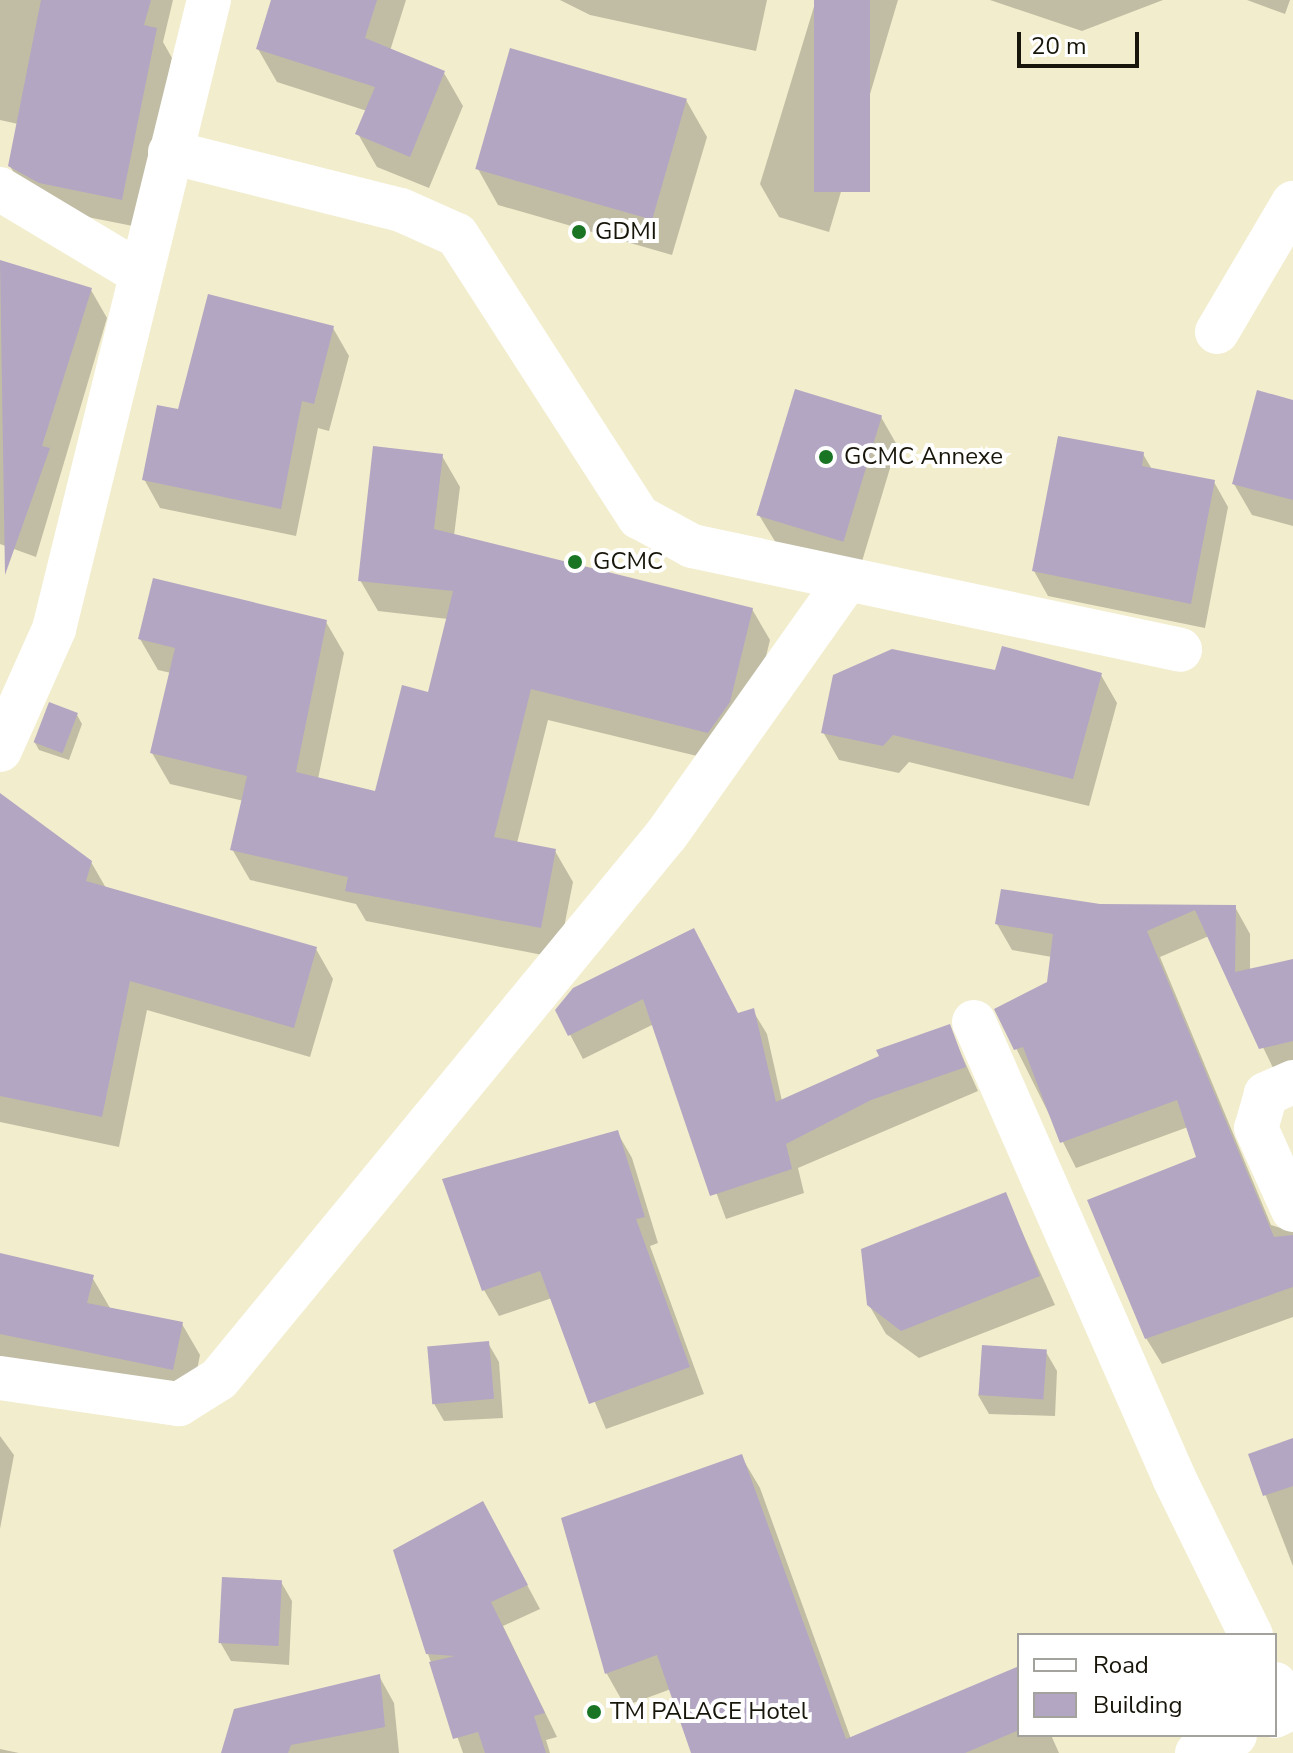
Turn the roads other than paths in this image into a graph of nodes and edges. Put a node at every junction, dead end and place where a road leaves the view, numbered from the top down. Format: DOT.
graph roads {
  1 [pos="209,0"];
  2 [pos="170,152"];
  3 [pos="0,189"];
  4 [pos="1293,203"];
  5 [pos="138,272"];
  6 [pos="1217,332"];
  7 [pos="846,581"];
  8 [pos="1180,650"];
  9 [pos="0,750"];
  10 [pos="974,1022"];
  11 [pos="1293,1082"];
  12 [pos="1293,1210"];
  13 [pos="0,1378"];
  14 [pos="1250,1633"];
  15 [pos="1231,1737"];
  16 [pos="1197,1753"];
  1 -- 2 [label="street"];
  2 -- 5 [label="street"];
  2 -- 7 [label="street"];
  3 -- 5 [label="street"];
  4 -- 6 [label="street"];
  5 -- 9 [label="street"];
  7 -- 8 [label="street"];
  7 -- 13 [label="street"];
  10 -- 14 [label="street"];
  11 -- 12 [label="street"];
  15 -- 16 [label="street"];
}
